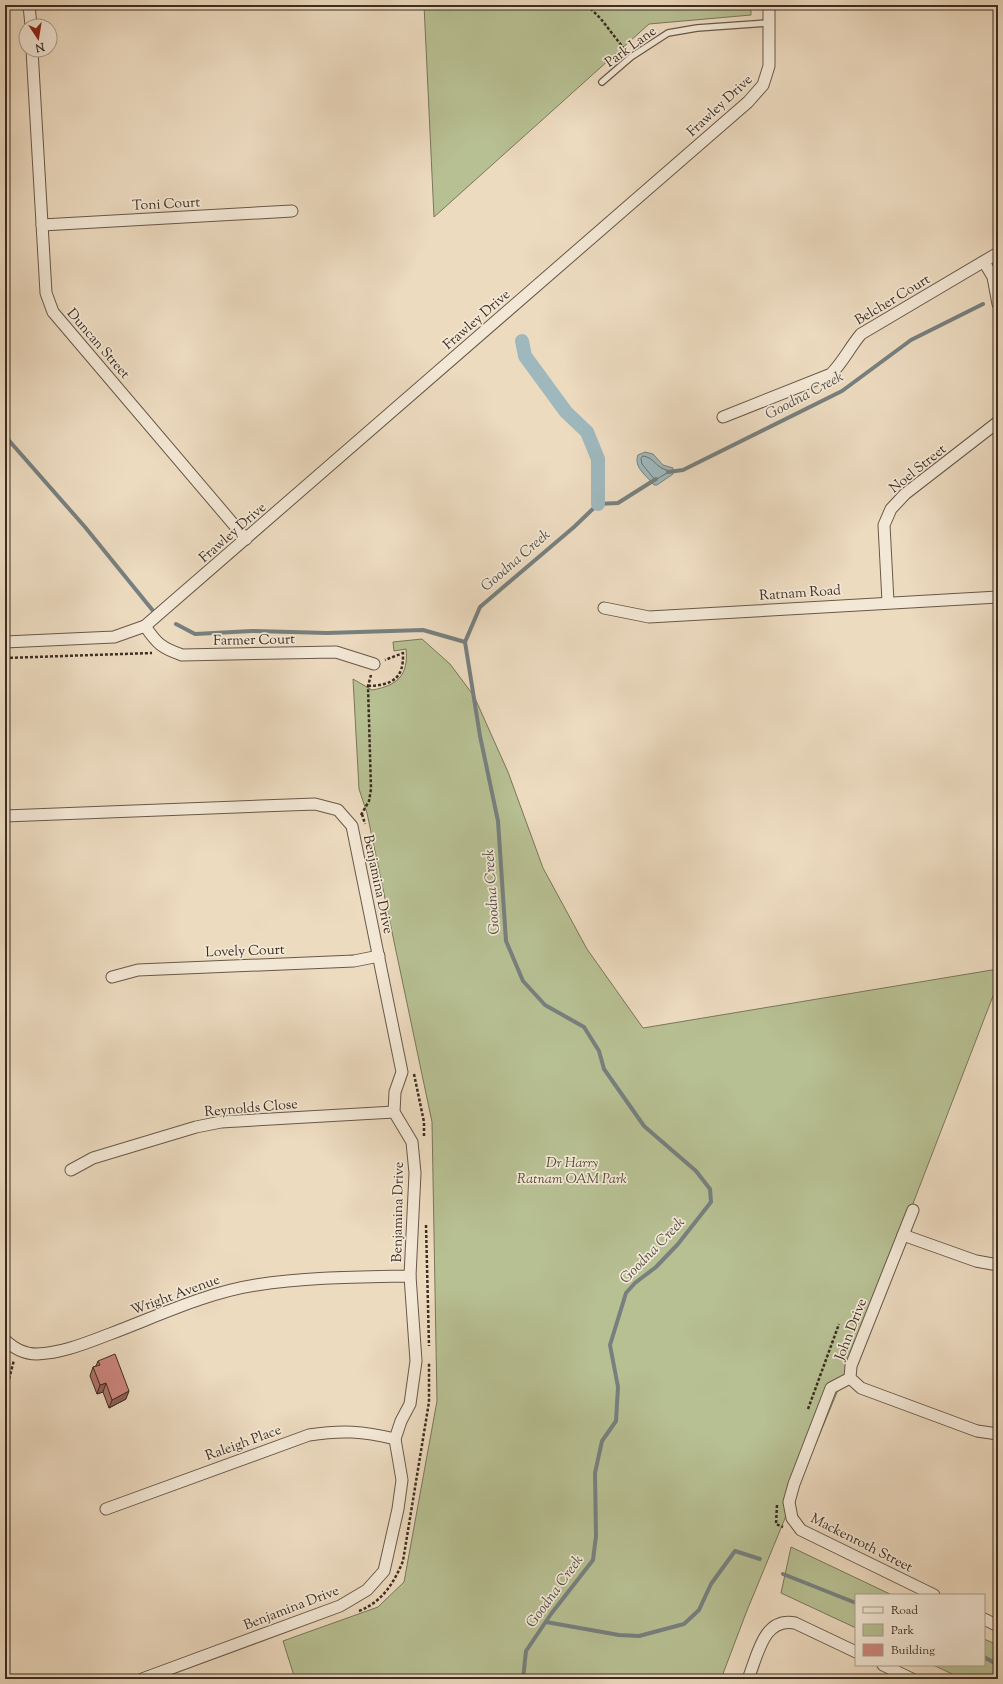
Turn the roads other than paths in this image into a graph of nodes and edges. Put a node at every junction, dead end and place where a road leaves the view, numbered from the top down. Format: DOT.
graph roads {
  1 [pos="30,5"];
  2 [pos="769,5"];
  3 [pos="31,18"];
  4 [pos="769,23"];
  5 [pos="32,58"];
  6 [pos="602,82"];
  7 [pos="292,211"];
  8 [pos="42,226"];
  9 [pos="998,253"];
  10 [pos="984,262"];
  11 [pos="998,304"];
  12 [pos="723,417"];
  13 [pos="998,422"];
  14 [pos="246,539"];
  15 [pos="998,596"];
  16 [pos="888,602"];
  17 [pos="604,608"];
  18 [pos="145,626"];
  19 [pos="5,642"];
  20 [pos="374,664"];
  21 [pos="5,816"];
  22 [pos="379,956"];
  23 [pos="112,977"];
  24 [pos="394,1112"];
  25 [pos="71,1170"];
  26 [pos="913,1210"];
  27 [pos="903,1235"];
  28 [pos="998,1265"];
  29 [pos="410,1276"];
  30 [pos="5,1340"];
  31 [pos="850,1378"];
  32 [pos="998,1434"];
  33 [pos="395,1439"];
  34 [pos="106,1508"];
  35 [pos="932,1594"];
  36 [pos="985,1620"];
  37 [pos="998,1626"];
  38 [pos="855,1652"];
  39 [pos="885,1666"];
  40 [pos="142,1679"];
  41 [pos="748,1679"];
  42 [pos="912,1679"];
  1 -- 3 [label="street"];
  2 -- 4 [label="street, Frawley Drive"];
  4 -- 6 [label="lane, Park Lane"];
  4 -- 14 [label="street, Frawley Drive"];
  5 -- 8 [label="street, Duncan Street"];
  7 -- 8 [label="street, Toni Court"];
  8 -- 14 [label="street, Duncan Street"];
  9 -- 10 [label="street, Belcher Court"];
  10 -- 11 [label="street"];
  10 -- 12 [label="street, Belcher Court"];
  13 -- 16 [label="street, Noel Street"];
  14 -- 18 [label="street, Frawley Drive"];
  15 -- 16 [label="street, Ratnam Road"];
  16 -- 17 [label="street, Ratnam Road"];
  18 -- 19 [label="street"];
  18 -- 20 [label="street, Farmer Court"];
  21 -- 22 [label="street, Benjamina Drive"];
  22 -- 23 [label="street, Lovely Court"];
  22 -- 24 [label="street, Benjamina Drive"];
  24 -- 25 [label="street, Reynolds Close"];
  24 -- 29 [label="street, Benjamina Drive"];
  26 -- 27 [label="street, John Drive"];
  27 -- 28 [label="street"];
  27 -- 31 [label="street, John Drive"];
  29 -- 30 [label="street, Wright Avenue"];
  29 -- 33 [label="street, Benjamina Drive"];
  31 -- 32 [label="street, John Drive"];
  31 -- 35 [label="street, Mackenroth Street"];
  33 -- 34 [label="street, Raleigh Place"];
  33 -- 40 [label="street, Benjamina Drive"];
  36 -- 37 [label="street"];
  38 -- 41 [label="street"];
  39 -- 42 [label="street"];
}
